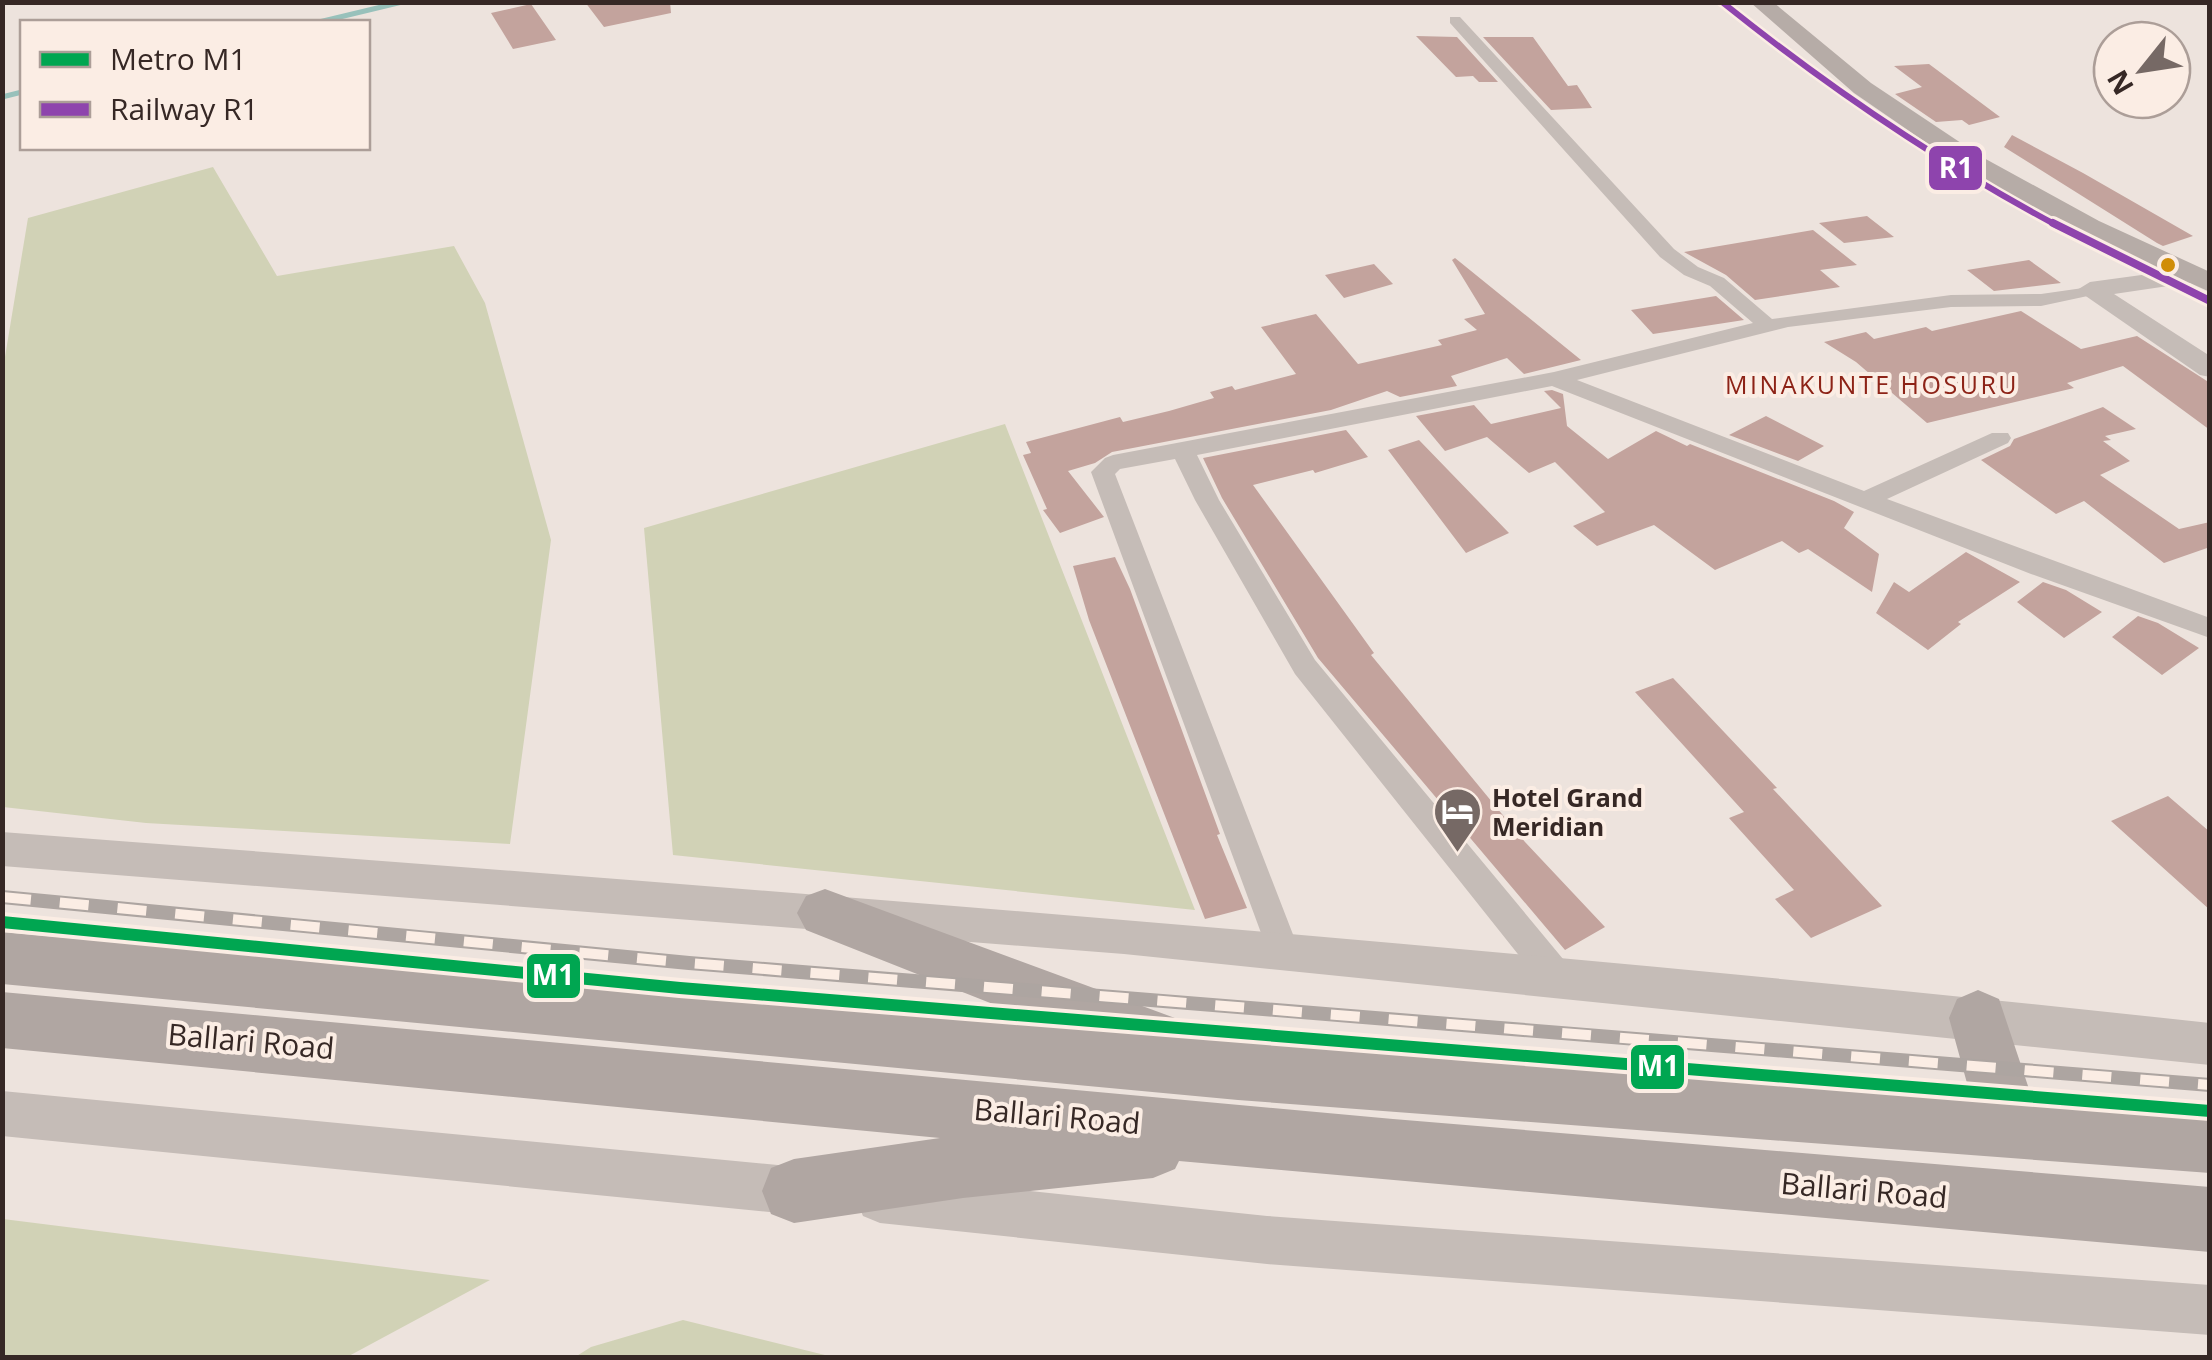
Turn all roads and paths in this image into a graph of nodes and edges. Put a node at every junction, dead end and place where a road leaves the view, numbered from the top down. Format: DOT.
graph roads {
  1 [pos="1760,2"];
  2 [pos="1455,20"];
  3 [pos="2201,279"];
  4 [pos="2090,290"];
  5 [pos="1768,326"];
  6 [pos="2210,370"];
  7 [pos="1554,378"];
  8 [pos="2000,438"];
  9 [pos="1183,450"];
  10 [pos="1863,500"];
  11 [pos="2210,628"];
  12 [pos="2,849"];
  13 [pos="824,913"];
  14 [pos="1283,950"];
  15 [pos="2,958"];
  16 [pos="1556,976"];
  17 [pos="1978,1018"];
  18 [pos="2,1020"];
  19 [pos="2210,1044"];
  20 [pos="1238,1071"];
  21 [pos="2,1113"];
  22 [pos="2037,1131"];
  23 [pos="1260,1136"];
  24 [pos="2210,1142"];
  25 [pos="794,1191"];
  26 [pos="2210,1220"];
  27 [pos="2210,1310"];
  1 -- 3 [label="main road"];
  2 -- 5 [label="street"];
  3 -- 4 [label="street"];
  4 -- 5 [label="street"];
  4 -- 6 [label="street"];
  5 -- 7 [label="street"];
  7 -- 9 [label="street"];
  7 -- 10 [label="street"];
  8 -- 10 [label="street"];
  9 -- 14 [label="street"];
  9 -- 16 [label="street"];
  10 -- 11 [label="street"];
  12 -- 13 [label="street"];
  13 -- 14 [label="street"];
  13 -- 20 [label="highway"];
  14 -- 16 [label="street"];
  15 -- 20 [label="highway"];
  16 -- 17 [label="street"];
  17 -- 19 [label="street"];
  17 -- 22 [label="highway"];
  18 -- 23 [label="highway, Ballari Road"];
  20 -- 22 [label="highway"];
  21 -- 25 [label="street"];
  22 -- 24 [label="highway"];
  23 -- 25 [label="highway"];
  23 -- 26 [label="highway, Ballari Road"];
  25 -- 27 [label="street"];
}
